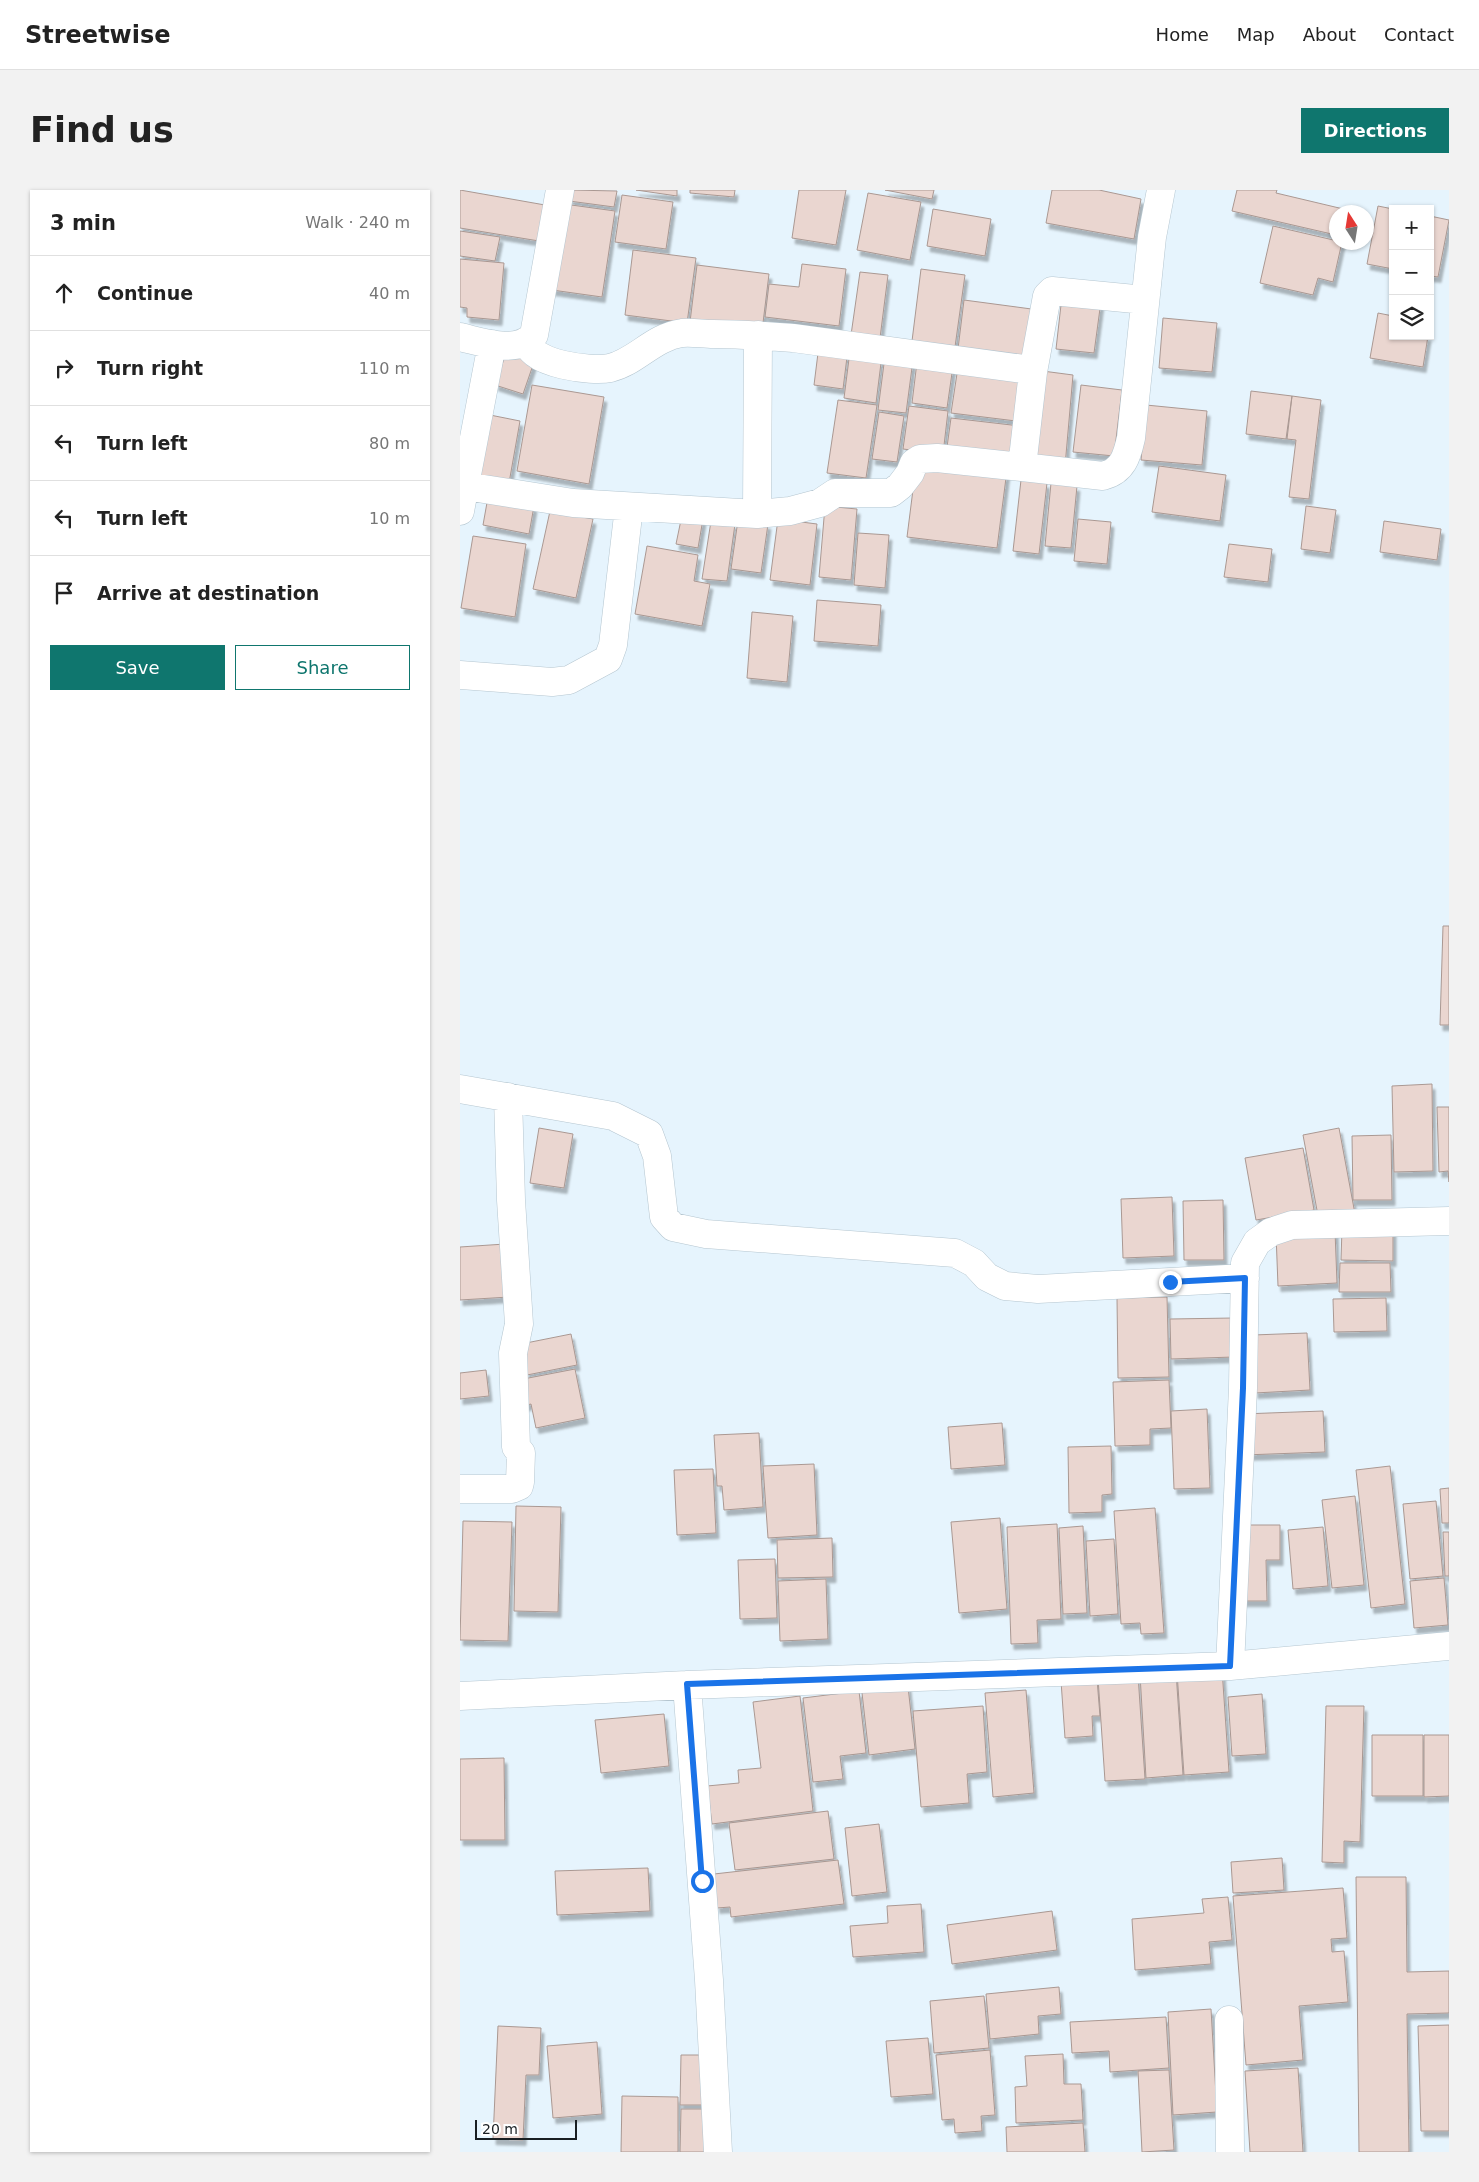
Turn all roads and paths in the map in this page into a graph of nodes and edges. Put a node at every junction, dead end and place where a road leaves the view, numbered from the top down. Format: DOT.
graph roads {
  1 [pos="560,190"];
  2 [pos="1161,190"];
  3 [pos="1145,300"];
  4 [pos="758,335"];
  5 [pos="460,337"];
  6 [pos="528,342"];
  7 [pos="492,344"];
  8 [pos="1033,372"];
  9 [pos="1022,467"];
  10 [pos="463,499"];
  11 [pos="629,507"];
  12 [pos="757,514"];
  13 [pos="460,675"];
  14 [pos="460,1089"];
  15 [pos="508,1097"];
  16 [pos="1449,1220"];
  17 [pos="1245,1278"];
  18 [pos="460,1489"];
  19 [pos="1449,1646"];
  20 [pos="1230,1666"];
  21 [pos="687,1684"];
  22 [pos="460,1696"];
  23 [pos="1229,2020"];
  24 [pos="718,2152"];
  25 [pos="1230,2152"];
  1 -- 6 [label="street"];
  2 -- 3 [label="street"];
  3 -- 8 [label="street"];
  3 -- 9 [label="street"];
  4 -- 6 [label="street"];
  4 -- 8 [label="street"];
  4 -- 12 [label="street"];
  5 -- 7 [label="street"];
  6 -- 7 [label="street"];
  7 -- 10 [label="street"];
  8 -- 9 [label="street"];
  9 -- 12 [label="street"];
  10 -- 11 [label="street"];
  11 -- 12 [label="street"];
  11 -- 13 [label="street"];
  14 -- 15 [label="street"];
  15 -- 17 [label="street"];
  15 -- 18 [label="street"];
  16 -- 17 [label="street"];
  17 -- 20 [label="street"];
  19 -- 20 [label="street"];
  20 -- 21 [label="street"];
  21 -- 22 [label="street"];
  21 -- 24 [label="street"];
  23 -- 25 [label="street"];
}
